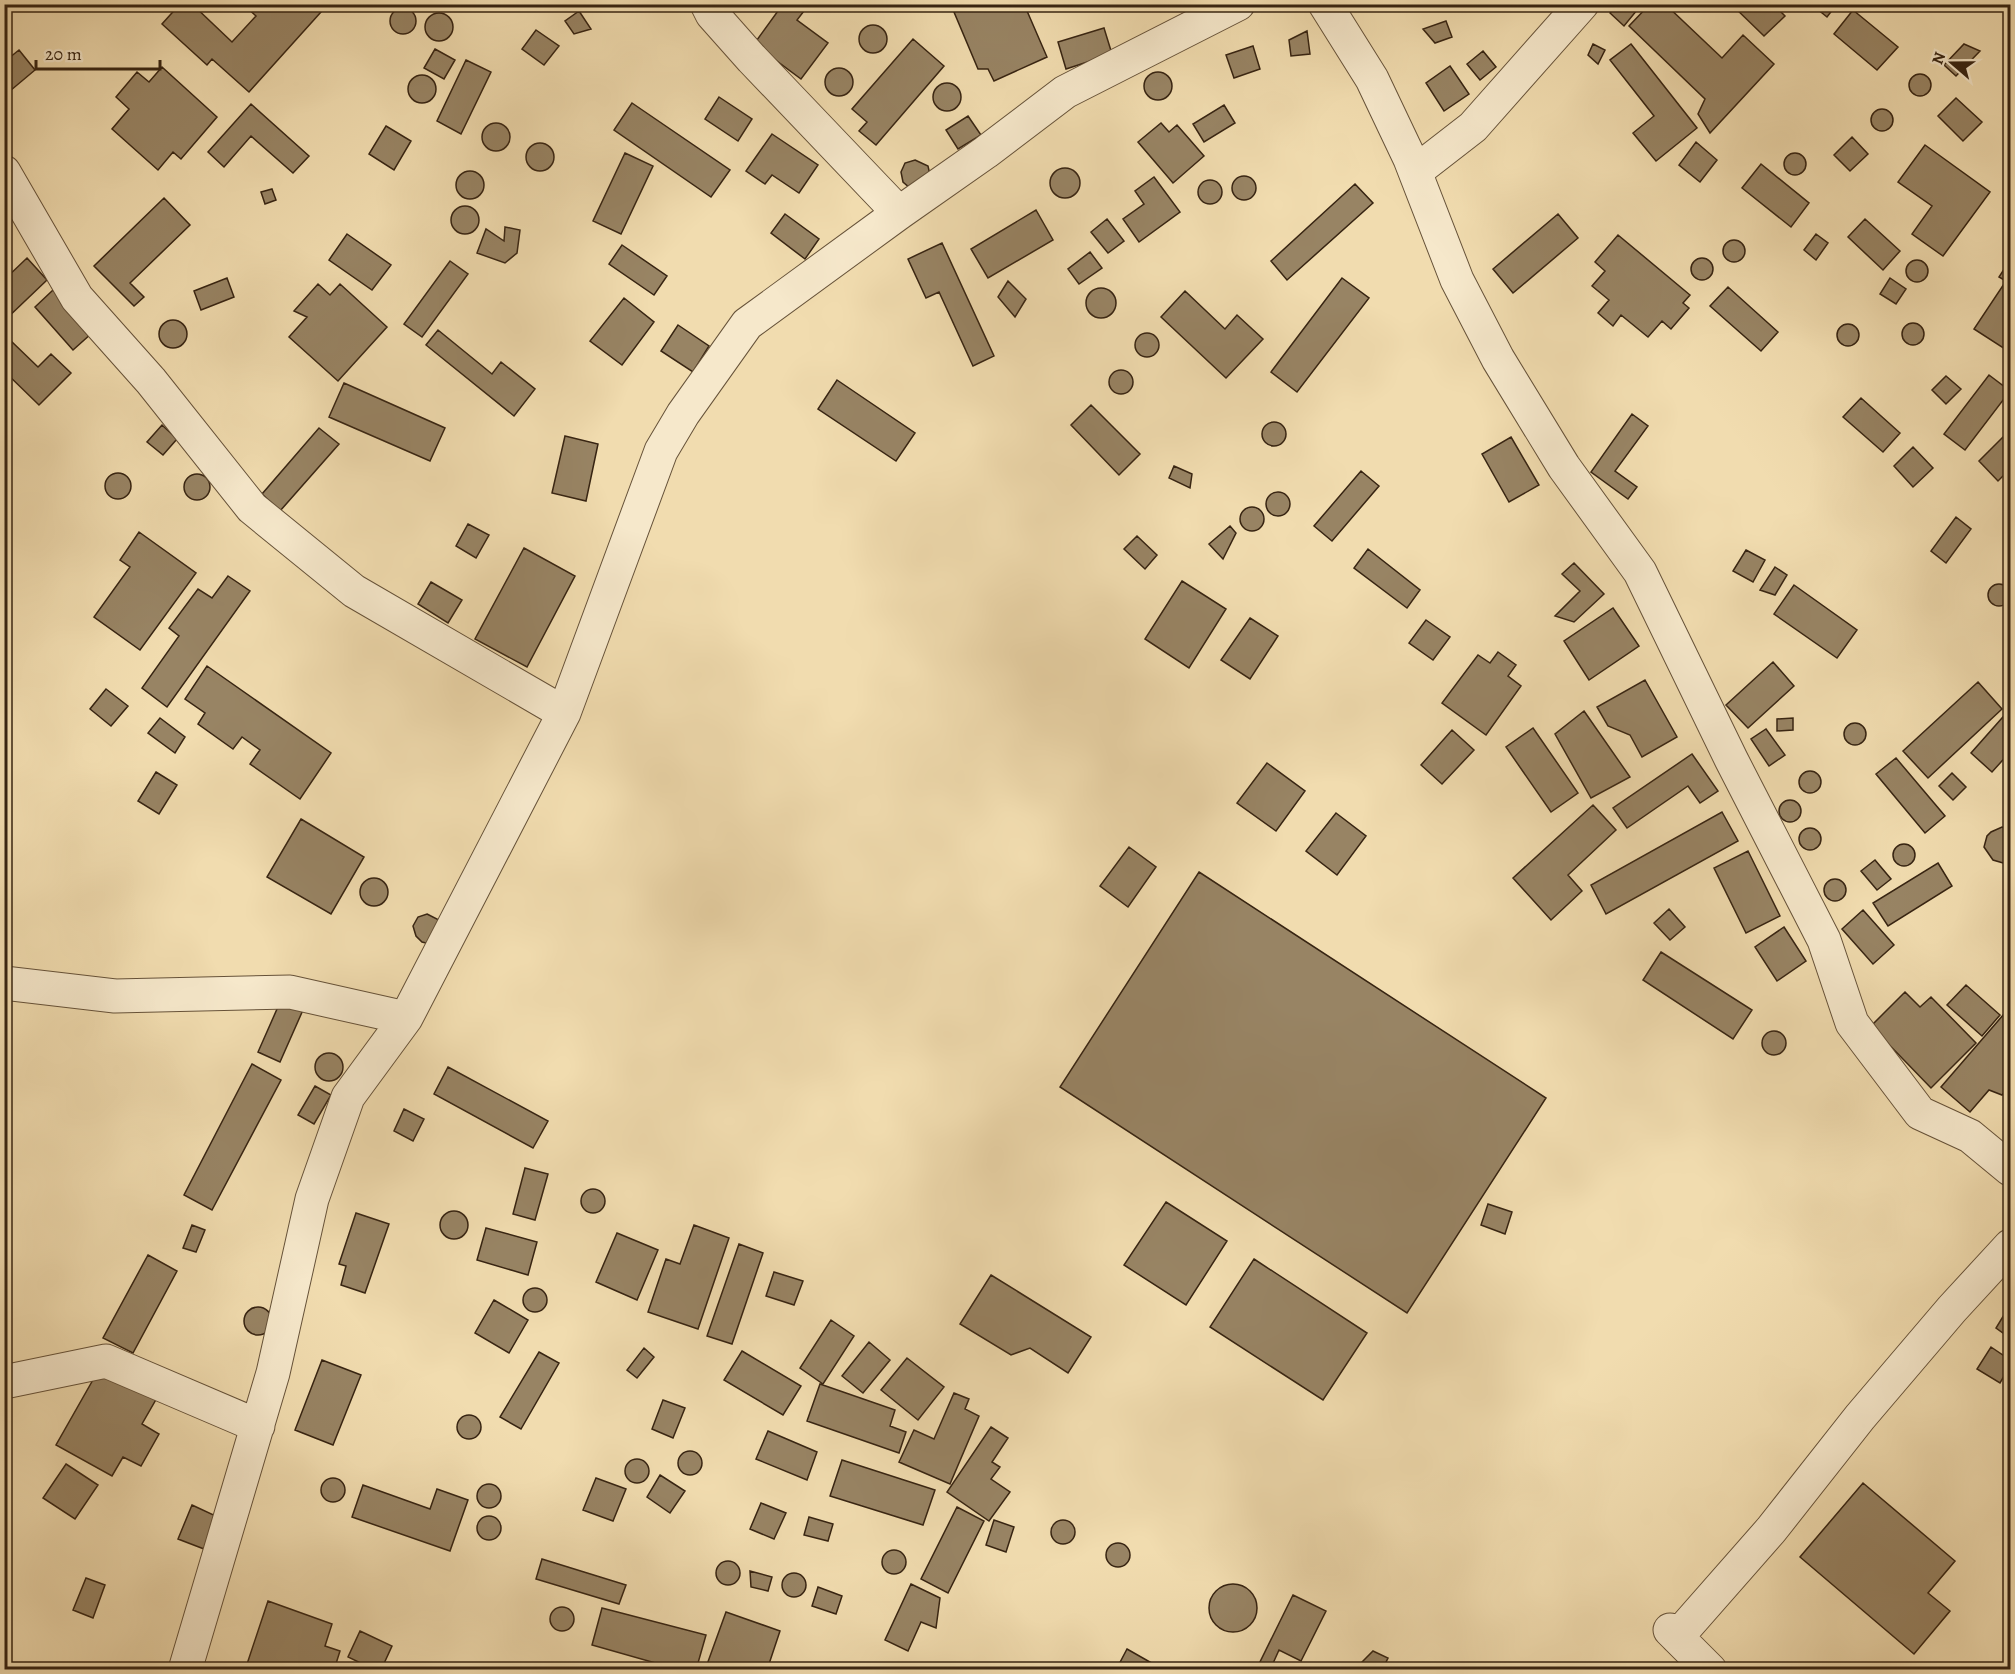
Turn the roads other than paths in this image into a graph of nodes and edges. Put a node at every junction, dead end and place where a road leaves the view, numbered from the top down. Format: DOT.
graph roads {
  1 [pos="707,4"];
  2 [pos="1238,4"];
  3 [pos="1325,4"];
  4 [pos="1582,4"];
  5 [pos="4,172"];
  6 [pos="1415,172"];
  7 [pos="899,213"];
  8 [pos="564,713"];
  9 [pos="4,983"];
  10 [pos="405,1018"];
  11 [pos="2010,1168"];
  12 [pos="2010,1246"];
  13 [pos="4,1382"];
  14 [pos="258,1426"];
  15 [pos="185,1670"];
  16 [pos="1710,1670"];
  1 -- 7 [label="street"];
  2 -- 7 [label="street"];
  3 -- 6 [label="street"];
  4 -- 6 [label="street"];
  5 -- 8 [label="street"];
  6 -- 11 [label="street"];
  7 -- 8 [label="street"];
  8 -- 10 [label="street"];
  9 -- 10 [label="street"];
  10 -- 14 [label="street"];
  12 -- 16 [label="street"];
  13 -- 14 [label="street"];
  14 -- 15 [label="street"];
}
